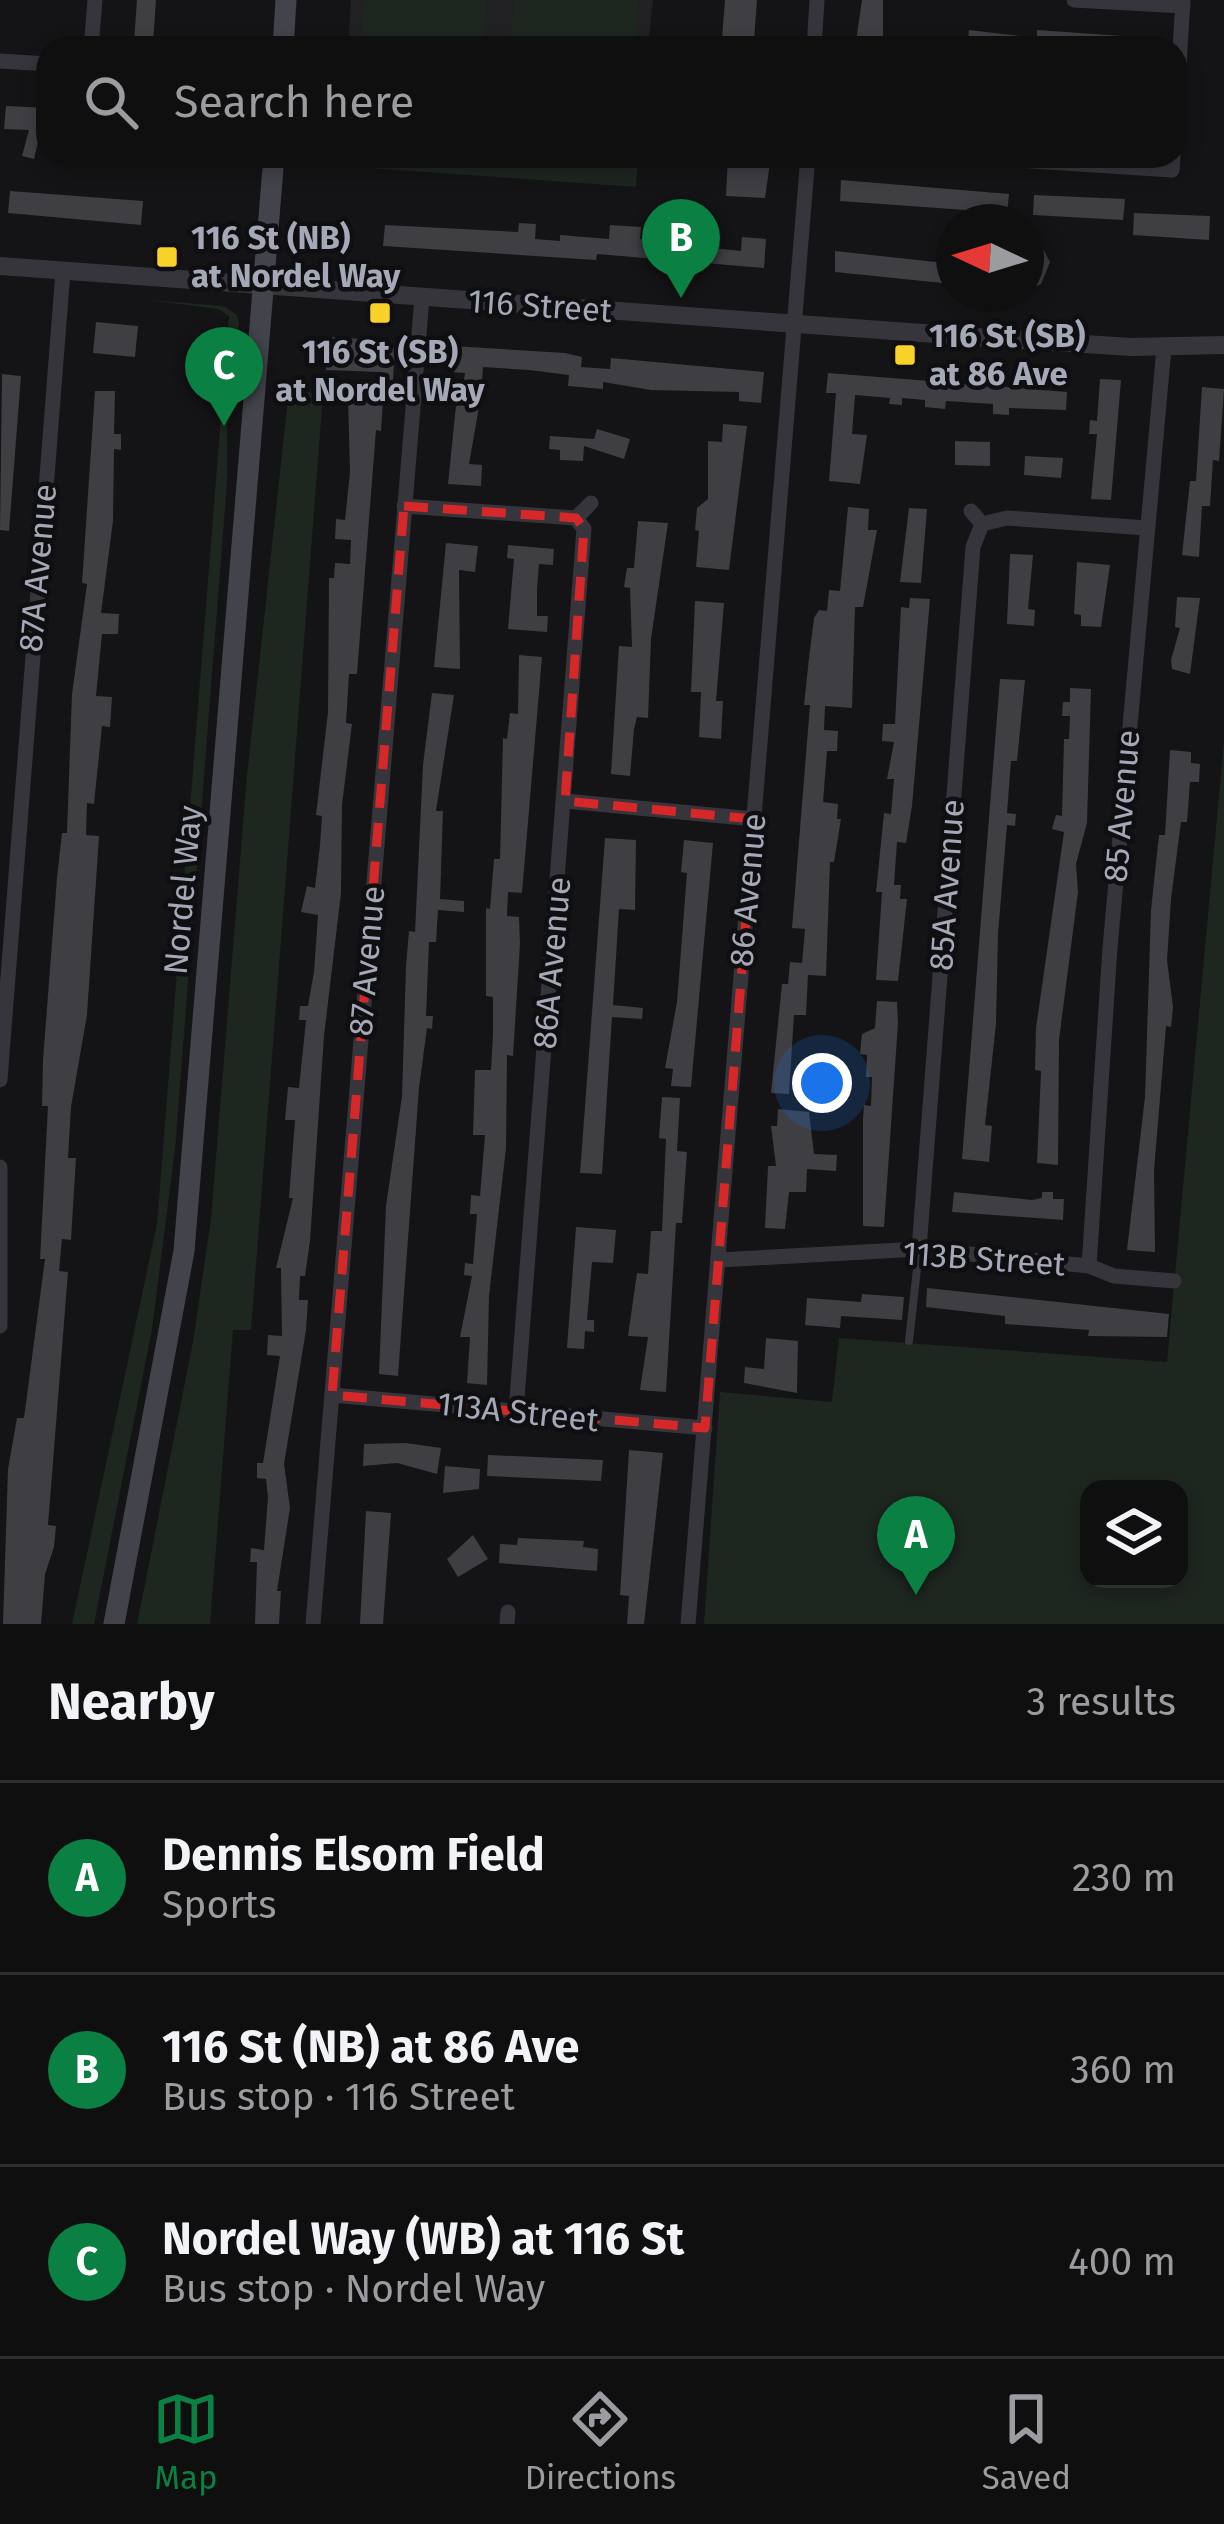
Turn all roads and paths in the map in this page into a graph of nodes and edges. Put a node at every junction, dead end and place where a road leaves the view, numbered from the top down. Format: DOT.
graph roads {
  1 [pos="94,0"];
  2 [pos="286,0"];
  3 [pos="817,0"];
  4 [pos="1074,0"];
  5 [pos="1183,3"];
  6 [pos="92,36"];
  7 [pos="284,36"];
  8 [pos="815,36"];
  9 [pos="1181,36"];
  10 [pos="0,61"];
  11 [pos="36,63"];
  12 [pos="273,168"];
  13 [pos="807,168"];
  14 [pos="0,266"];
  15 [pos="63,271"];
  16 [pos="265,286"];
  17 [pos="422,298"];
  18 [pos="798,325"];
  19 [pos="1224,345"];
  20 [pos="1164,348"];
  21 [pos="591,503"];
  22 [pos="404,506"];
  23 [pos="576,518"];
  24 [pos="1148,529"];
  25 [pos="565,801"];
  26 [pos="754,819"];
  27 [pos="9,824"];
  28 [pos="0,1080"];
  29 [pos="0,1167"];
  30 [pos="919,1249"];
  31 [pos="719,1260"];
  32 [pos="1089,1266"];
  33 [pos="1174,1281"];
  34 [pos="0,1326"];
  35 [pos="909,1341"];
  36 [pos="332,1395"];
  37 [pos="516,1411"];
  38 [pos="705,1428"];
  39 [pos="114,1624"];
  40 [pos="313,1624"];
  41 [pos="688,1624"];
  1 -- 6 [label="street"];
  2 -- 7 [label="main road"];
  3 -- 8 [label="street"];
  4 -- 5 [label="street"];
  5 -- 9 [label="street"];
  10 -- 11 [label="street"];
  12 -- 16 [label="main road, Nordel Way"];
  13 -- 18 [label="street, 86 Avenue"];
  14 -- 15 [label="street, 116 Street"];
  15 -- 16 [label="street, 116 Street"];
  15 -- 27 [label="street, 87A Avenue"];
  16 -- 17 [label="street, 116 Street"];
  16 -- 39 [label="main road, Nordel Way"];
  17 -- 18 [label="street, 116 Street"];
  17 -- 22 [label="street, 87 Avenue"];
  18 -- 20 [label="street, 116 Street"];
  18 -- 26 [label="street, 86 Avenue"];
  19 -- 20 [label="street, 116 Street"];
  20 -- 24 [label="street, 85 Avenue"];
  21 -- 23 [label="street"];
  22 -- 23 [label="street"];
  22 -- 36 [label="street, 87 Avenue"];
  23 -- 25 [label="street, 86A Avenue"];
  24 -- 30 [label="street, 85A Avenue"];
  24 -- 32 [label="street, 85 Avenue"];
  25 -- 26 [label="street"];
  25 -- 37 [label="street, 86A Avenue"];
  26 -- 31 [label="street, 86 Avenue"];
  27 -- 28 [label="street, 87A Avenue"];
  29 -- 34 [label="street"];
  30 -- 31 [label="street, 113B Street"];
  30 -- 32 [label="street, 113B Street"];
  30 -- 35 [label="lane"];
  31 -- 38 [label="street, 86 Avenue"];
  32 -- 33 [label="street, 113B Street"];
  36 -- 37 [label="street, 113A Street"];
  36 -- 40 [label="street, 87 Avenue"];
  37 -- 38 [label="street, 113A Street"];
  38 -- 41 [label="street, 86 Avenue"];
}
